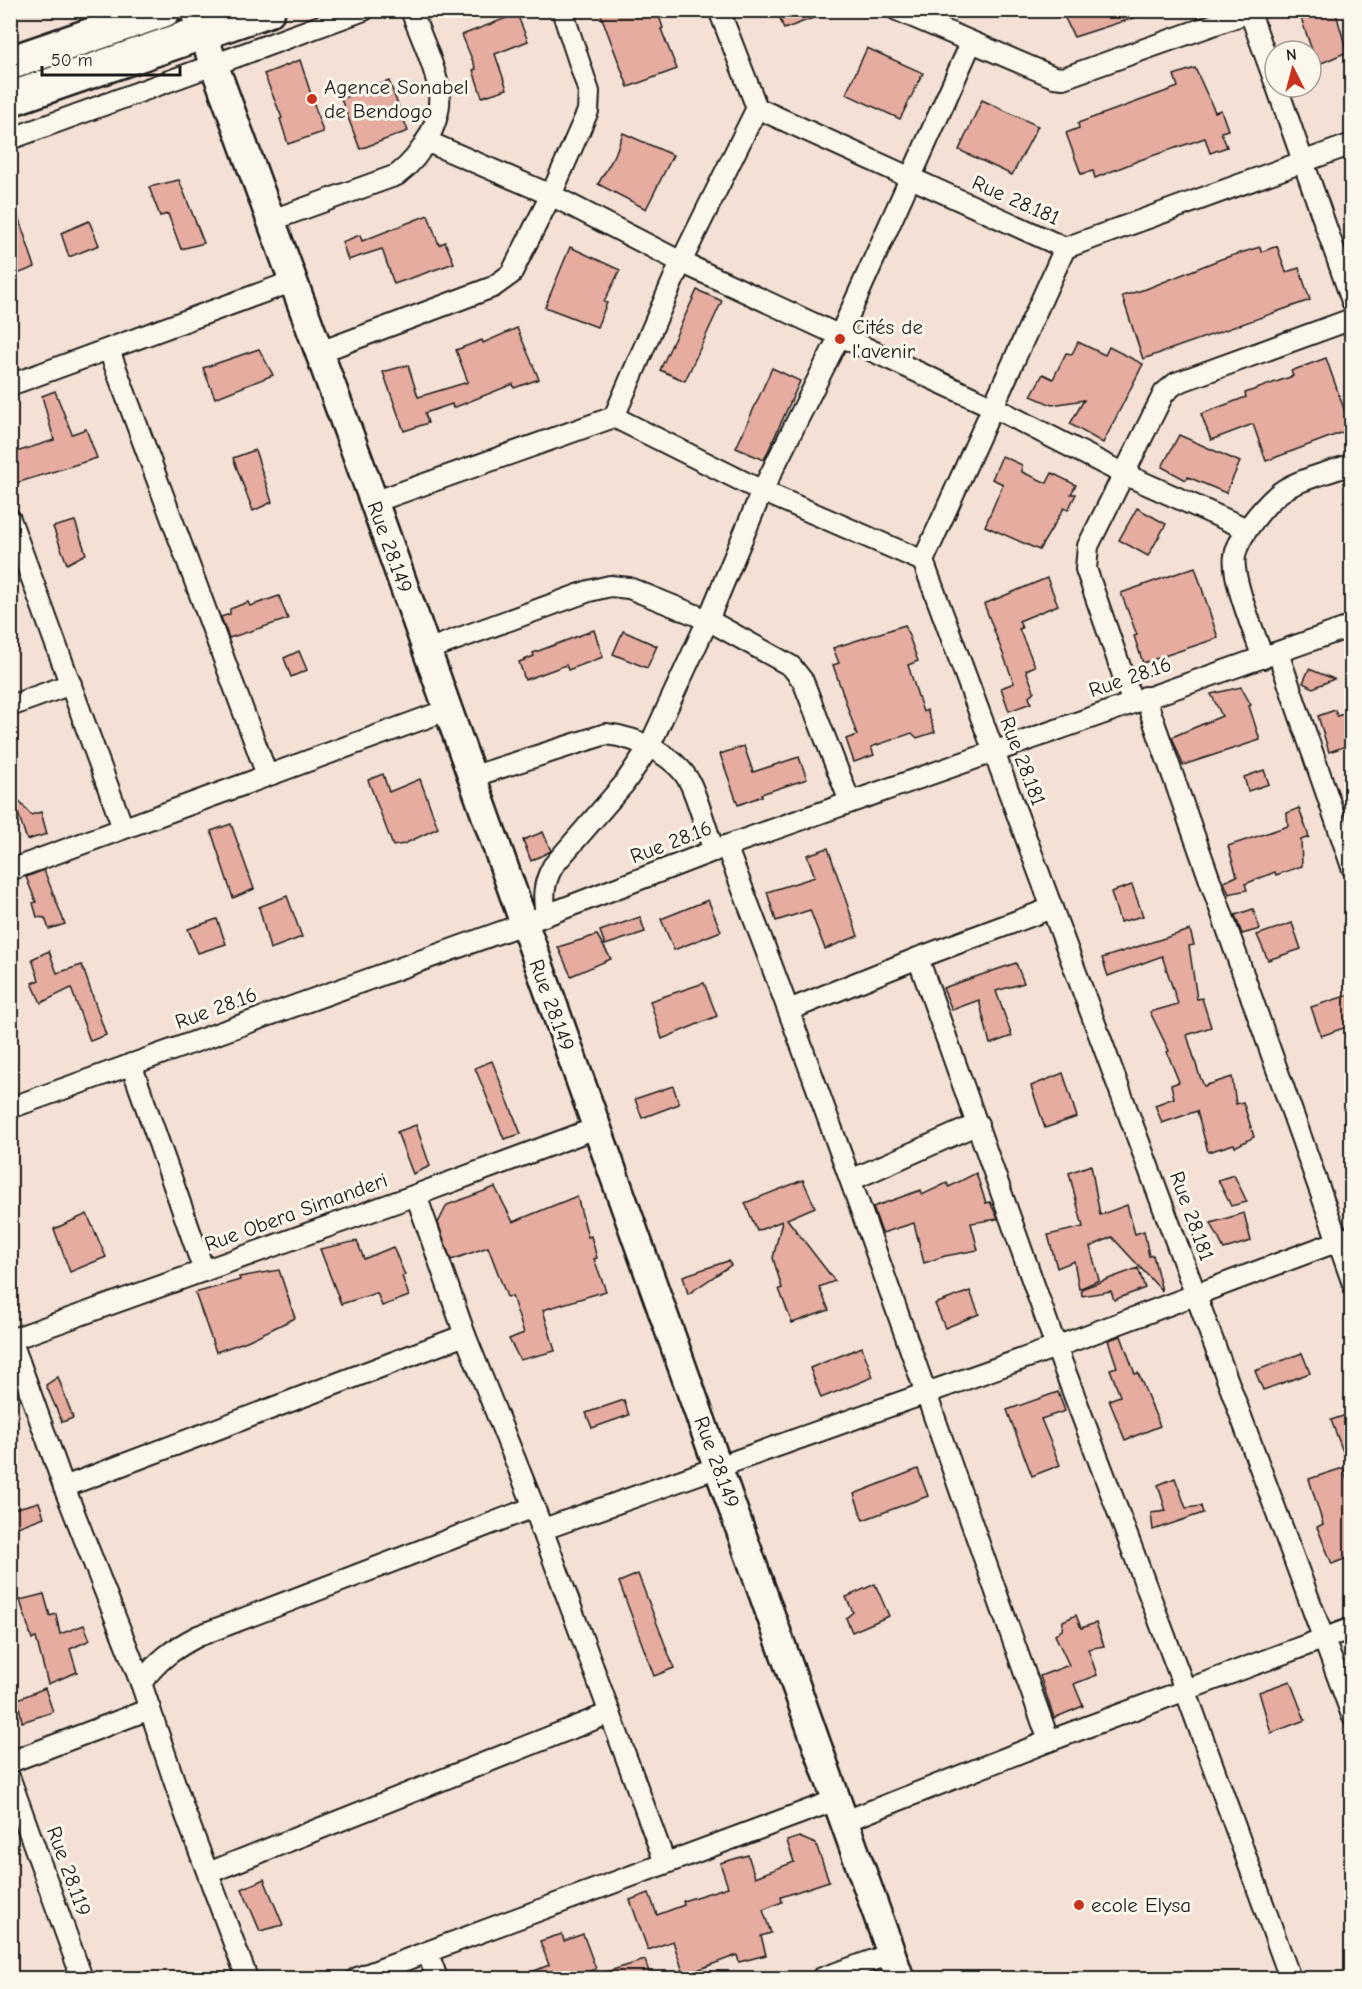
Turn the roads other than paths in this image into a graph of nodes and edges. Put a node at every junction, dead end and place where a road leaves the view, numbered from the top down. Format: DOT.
graph roads {
  1 [pos="164,10"];
  2 [pos="268,10"];
  3 [pos="364,10"];
  4 [pos="411,10"];
  5 [pos="562,10"];
  6 [pos="719,10"];
  7 [pos="897,10"];
  8 [pos="1251,11"];
  9 [pos="198,22"];
  10 [pos="971,43"];
  11 [pos="1263,46"];
  12 [pos="10,63"];
  13 [pos="215,64"];
  14 [pos="10,99"];
  15 [pos="1281,99"];
  16 [pos="757,108"];
  17 [pos="10,139"];
  18 [pos="426,141"];
  19 [pos="1352,144"];
  20 [pos="1304,161"];
  21 [pos="909,177"];
  22 [pos="551,195"];
  23 [pos="273,220"];
  24 [pos="1065,248"];
  25 [pos="681,262"];
  26 [pos="294,281"];
  27 [pos="1352,301"];
  28 [pos="1352,320"];
  29 [pos="838,337"];
  30 [pos="109,350"];
  31 [pos="320,352"];
  32 [pos="10,385"];
  33 [pos="993,408"];
  34 [pos="614,417"];
  35 [pos="1352,464"];
  36 [pos="1124,474"];
  37 [pos="762,491"];
  38 [pos="374,502"];
  39 [pos="10,519"];
  40 [pos="1247,529"];
  41 [pos="15,547"];
  42 [pos="923,561"];
  43 [pos="708,620"];
  44 [pos="1352,626"];
  45 [pos="427,650"];
  46 [pos="1270,655"];
  47 [pos="71,684"];
  48 [pos="1139,699"];
  49 [pos="10,706"];
  50 [pos="447,710"];
  51 [pos="649,747"];
  52 [pos="993,751"];
  53 [pos="267,775"];
  54 [pos="471,777"];
  55 [pos="850,802"];
  56 [pos="123,828"];
  57 [pos="720,849"];
  58 [pos="1352,867"];
  59 [pos="10,870"];
  60 [pos="1052,908"];
  61 [pos="535,920"];
  62 [pos="918,958"];
  63 [pos="789,1010"];
  64 [pos="131,1064"];
  65 [pos="10,1108"];
  66 [pos="978,1124"];
  67 [pos="596,1128"];
  68 [pos="851,1180"];
  69 [pos="416,1195"];
  70 [pos="1345,1238"];
  71 [pos="204,1270"];
  72 [pos="1352,1281"];
  73 [pos="1197,1296"];
  74 [pos="465,1335"];
  75 [pos="11,1340"];
  76 [pos="1056,1347"];
  77 [pos="924,1392"];
  78 [pos="718,1466"];
  79 [pos="64,1487"];
  80 [pos="534,1507"];
  81 [pos="541,1530"];
  82 [pos="1352,1628"];
  83 [pos="1324,1639"];
  84 [pos="141,1683"];
  85 [pos="1186,1692"];
  86 [pos="150,1709"];
  87 [pos="610,1713"];
  88 [pos="1352,1715"];
  89 [pos="1049,1741"];
  90 [pos="10,1762"];
  91 [pos="10,1779"];
  92 [pos="839,1811"];
  93 [pos="664,1863"];
  94 [pos="208,1873"];
  95 [pos="428,1954"];
  96 [pos="895,1966"];
  97 [pos="82,1978"];
  98 [pos="247,1978"];
  99 [pos="357,1978"];
  100 [pos="437,1978"];
  101 [pos="822,1978"];
  102 [pos="1290,1978"];
  1 -- 12 [label="highway"];
  2 -- 9 [label="highway"];
  3 -- 13 [label="street"];
  4 -- 18 [label="street"];
  5 -- 22 [label="street"];
  6 -- 16 [label="street"];
  7 -- 10 [label="street"];
  8 -- 10 [label="street"];
  8 -- 11 [label="street"];
  9 -- 13 [label="street, Rue 28.149"];
  9 -- 14 [label="highway"];
  10 -- 21 [label="street"];
  13 -- 17 [label="street"];
  13 -- 23 [label="street, Rue 28.149"];
  15 -- 20 [label="street"];
  16 -- 21 [label="street, Rue 28.181"];
  16 -- 25 [label="street"];
  18 -- 22 [label="street"];
  18 -- 23 [label="street"];
  19 -- 20 [label="street"];
  20 -- 24 [label="street"];
  20 -- 27 [label="street"];
  21 -- 24 [label="street, Rue 28.181"];
  21 -- 29 [label="street"];
  22 -- 25 [label="street"];
  22 -- 31 [label="street"];
  23 -- 26 [label="street, Rue 28.149"];
  24 -- 33 [label="street, Rue 28.181"];
  25 -- 29 [label="street"];
  25 -- 34 [label="street"];
  26 -- 30 [label="street"];
  26 -- 31 [label="street, Rue 28.149"];
  28 -- 36 [label="street"];
  29 -- 33 [label="street"];
  29 -- 37 [label="street"];
  30 -- 32 [label="street"];
  30 -- 53 [label="street"];
  31 -- 38 [label="street, Rue 28.149"];
  33 -- 36 [label="street"];
  33 -- 42 [label="street, Rue 28.181"];
  34 -- 37 [label="street"];
  34 -- 38 [label="street"];
  35 -- 40 [label="street"];
  36 -- 40 [label="street"];
  36 -- 48 [label="street"];
  37 -- 42 [label="street"];
  37 -- 43 [label="street"];
  38 -- 45 [label="street, Rue 28.149"];
  39 -- 41 [label="street"];
  40 -- 46 [label="street"];
  41 -- 47 [label="street"];
  42 -- 52 [label="street, Rue 28.181"];
  43 -- 45 [label="street"];
  43 -- 51 [label="street"];
  43 -- 55 [label="street"];
  44 -- 46 [label="street, Rue 28.16"];
  45 -- 50 [label="street, Rue 28.149"];
  46 -- 48 [label="street, Rue 28.16"];
  46 -- 58 [label="street"];
  47 -- 49 [label="street"];
  47 -- 56 [label="street"];
  48 -- 52 [label="street, Rue 28.16"];
  48 -- 70 [label="street"];
  50 -- 53 [label="street"];
  50 -- 54 [label="street, Rue 28.149"];
  51 -- 54 [label="street"];
  51 -- 57 [label="street"];
  51 -- 61 [label="street"];
  52 -- 55 [label="street, Rue 28.16"];
  52 -- 60 [label="street, Rue 28.181"];
  53 -- 56 [label="street"];
  54 -- 61 [label="street, Rue 28.149"];
  55 -- 57 [label="street, Rue 28.16"];
  56 -- 59 [label="street"];
  57 -- 61 [label="street, Rue 28.16"];
  57 -- 63 [label="street"];
  60 -- 62 [label="street"];
  60 -- 73 [label="street, Rue 28.181"];
  61 -- 64 [label="street, Rue 28.16"];
  61 -- 67 [label="street, Rue 28.149"];
  62 -- 63 [label="street"];
  62 -- 66 [label="street"];
  63 -- 68 [label="street"];
  64 -- 65 [label="street, Rue 28.16"];
  64 -- 71 [label="street"];
  66 -- 68 [label="street"];
  66 -- 76 [label="street"];
  67 -- 69 [label="street, Rue Obera Simanderi"];
  67 -- 78 [label="street, Rue 28.149"];
  68 -- 77 [label="street"];
  69 -- 71 [label="street, Rue Obera Simanderi"];
  69 -- 74 [label="street"];
  70 -- 72 [label="street"];
  70 -- 73 [label="street"];
  71 -- 75 [label="street, Rue Obera Simanderi"];
  73 -- 76 [label="street"];
  73 -- 83 [label="street, Rue 28.181"];
  74 -- 79 [label="street"];
  74 -- 80 [label="street"];
  75 -- 79 [label="street"];
  76 -- 77 [label="street"];
  76 -- 85 [label="street"];
  77 -- 78 [label="street"];
  77 -- 89 [label="street"];
  78 -- 81 [label="street"];
  78 -- 92 [label="street, Rue 28.149"];
  79 -- 84 [label="street"];
  80 -- 81 [label="street"];
  80 -- 84 [label="street"];
  81 -- 87 [label="street"];
  82 -- 83 [label="street"];
  83 -- 85 [label="street"];
  83 -- 88 [label="street, Rue 28.181"];
  84 -- 86 [label="street"];
  85 -- 89 [label="street"];
  85 -- 102 [label="street"];
  86 -- 90 [label="street"];
  86 -- 94 [label="street"];
  87 -- 93 [label="street"];
  87 -- 94 [label="street"];
  89 -- 92 [label="street"];
  91 -- 97 [label="street, Rue 28.119"];
  92 -- 93 [label="street"];
  92 -- 96 [label="street, Rue 28.149"];
  93 -- 95 [label="street"];
  94 -- 98 [label="street"];
  95 -- 99 [label="street"];
  95 -- 100 [label="street"];
  96 -- 101 [label="street"];
}
